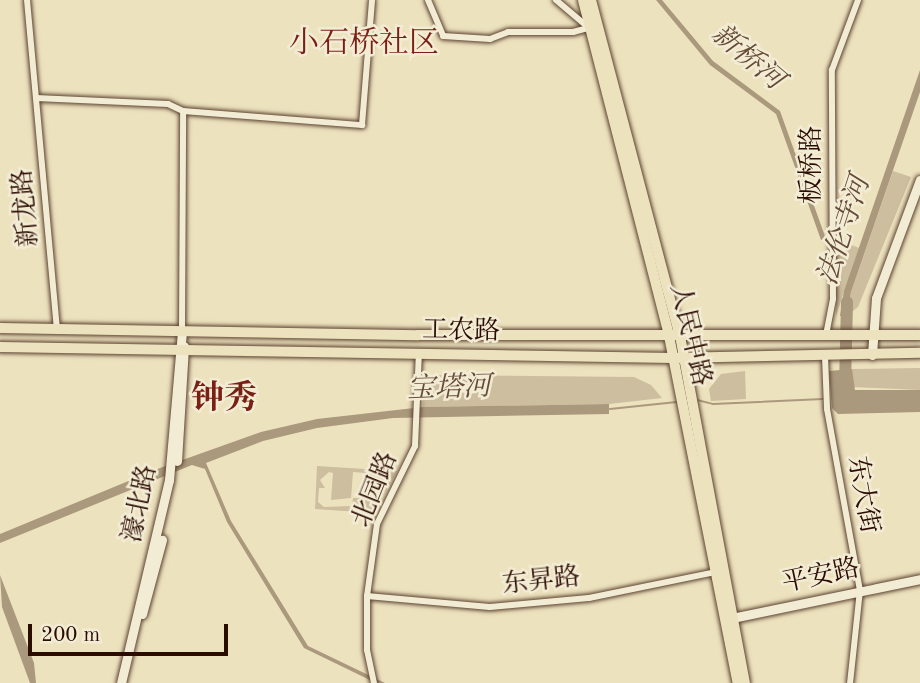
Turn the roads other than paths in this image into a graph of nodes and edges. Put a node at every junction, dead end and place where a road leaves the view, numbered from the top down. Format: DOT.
graph roads {
  1 [pos="27,0"];
  2 [pos="372,0"];
  3 [pos="428,0"];
  4 [pos="556,0"];
  5 [pos="583,0"];
  6 [pos="592,0"];
  7 [pos="858,0"];
  8 [pos="594,27"];
  9 [pos="36,99"];
  10 [pos="183,111"];
  11 [pos="920,180"];
  12 [pos="0,328"];
  13 [pos="57,328"];
  14 [pos="181,331"];
  15 [pos="831,335"];
  16 [pos="871,335"];
  17 [pos="920,335"];
  18 [pos="675,336"];
  19 [pos="0,347"];
  20 [pos="181,350"];
  21 [pos="419,352"];
  22 [pos="920,353"];
  23 [pos="872,355"];
  24 [pos="829,356"];
  25 [pos="679,357"];
  26 [pos="689,410"];
  27 [pos="172,480"];
  28 [pos="716,572"];
  29 [pos="920,579"];
  30 [pos="859,590"];
  31 [pos="367,596"];
  32 [pos="732,618"];
  33 [pos="121,683"];
  34 [pos="127,683"];
  35 [pos="374,683"];
  36 [pos="738,683"];
  37 [pos="745,683"];
  38 [pos="850,683"];
  1 -- 9 [label="street, 新龙路"];
  2 -- 10 [label="street"];
  3 -- 8 [label="street"];
  4 -- 8 [label="street"];
  5 -- 8 [label="main road, 人民中路"];
  6 -- 8 [label="main road, 人民中路"];
  7 -- 15 [label="street, 板桥路"];
  8 -- 18 [label="main road, 人民中路"];
  9 -- 10 [label="street"];
  9 -- 13 [label="street, 新龙路"];
  10 -- 14 [label="street, 濠北路"];
  11 -- 16 [label="street"];
  12 -- 13 [label="main road, 工农路"];
  13 -- 14 [label="main road, 工农路"];
  14 -- 18 [label="main road, 工农路"];
  14 -- 20 [label="street, 濠北路"];
  15 -- 16 [label="main road, 工农路"];
  15 -- 18 [label="main road, 工农路"];
  16 -- 17 [label="main road, 工农路"];
  16 -- 23 [label="street"];
  18 -- 25 [label="main road, 人民中路"];
  19 -- 20 [label="main road, 工农路"];
  20 -- 21 [label="main road, 工农路"];
  20 -- 27 [label="street, 濠北路"];
  21 -- 25 [label="main road, 工农路"];
  21 -- 31 [label="street, 北园路"];
  22 -- 23 [label="main road, 工农路"];
  23 -- 24 [label="main road, 工农路"];
  24 -- 25 [label="main road, 工农路"];
  24 -- 30 [label="street, 东大街"];
  25 -- 26 [label="main road, 人民中路"];
  26 -- 28 [label="main road, 人民中路"];
  26 -- 32 [label="main road, 人民中路"];
  27 -- 33 [label="street, 濠北路"];
  27 -- 34 [label="street, 濠北路"];
  28 -- 31 [label="street, 东昇路"];
  28 -- 36 [label="main road, 人民中路"];
  29 -- 30 [label="street, 平安路"];
  30 -- 32 [label="street, 平安路"];
  30 -- 38 [label="street, 东大街"];
  31 -- 35 [label="street, 北园路"];
  32 -- 37 [label="main road, 人民中路"];
}
